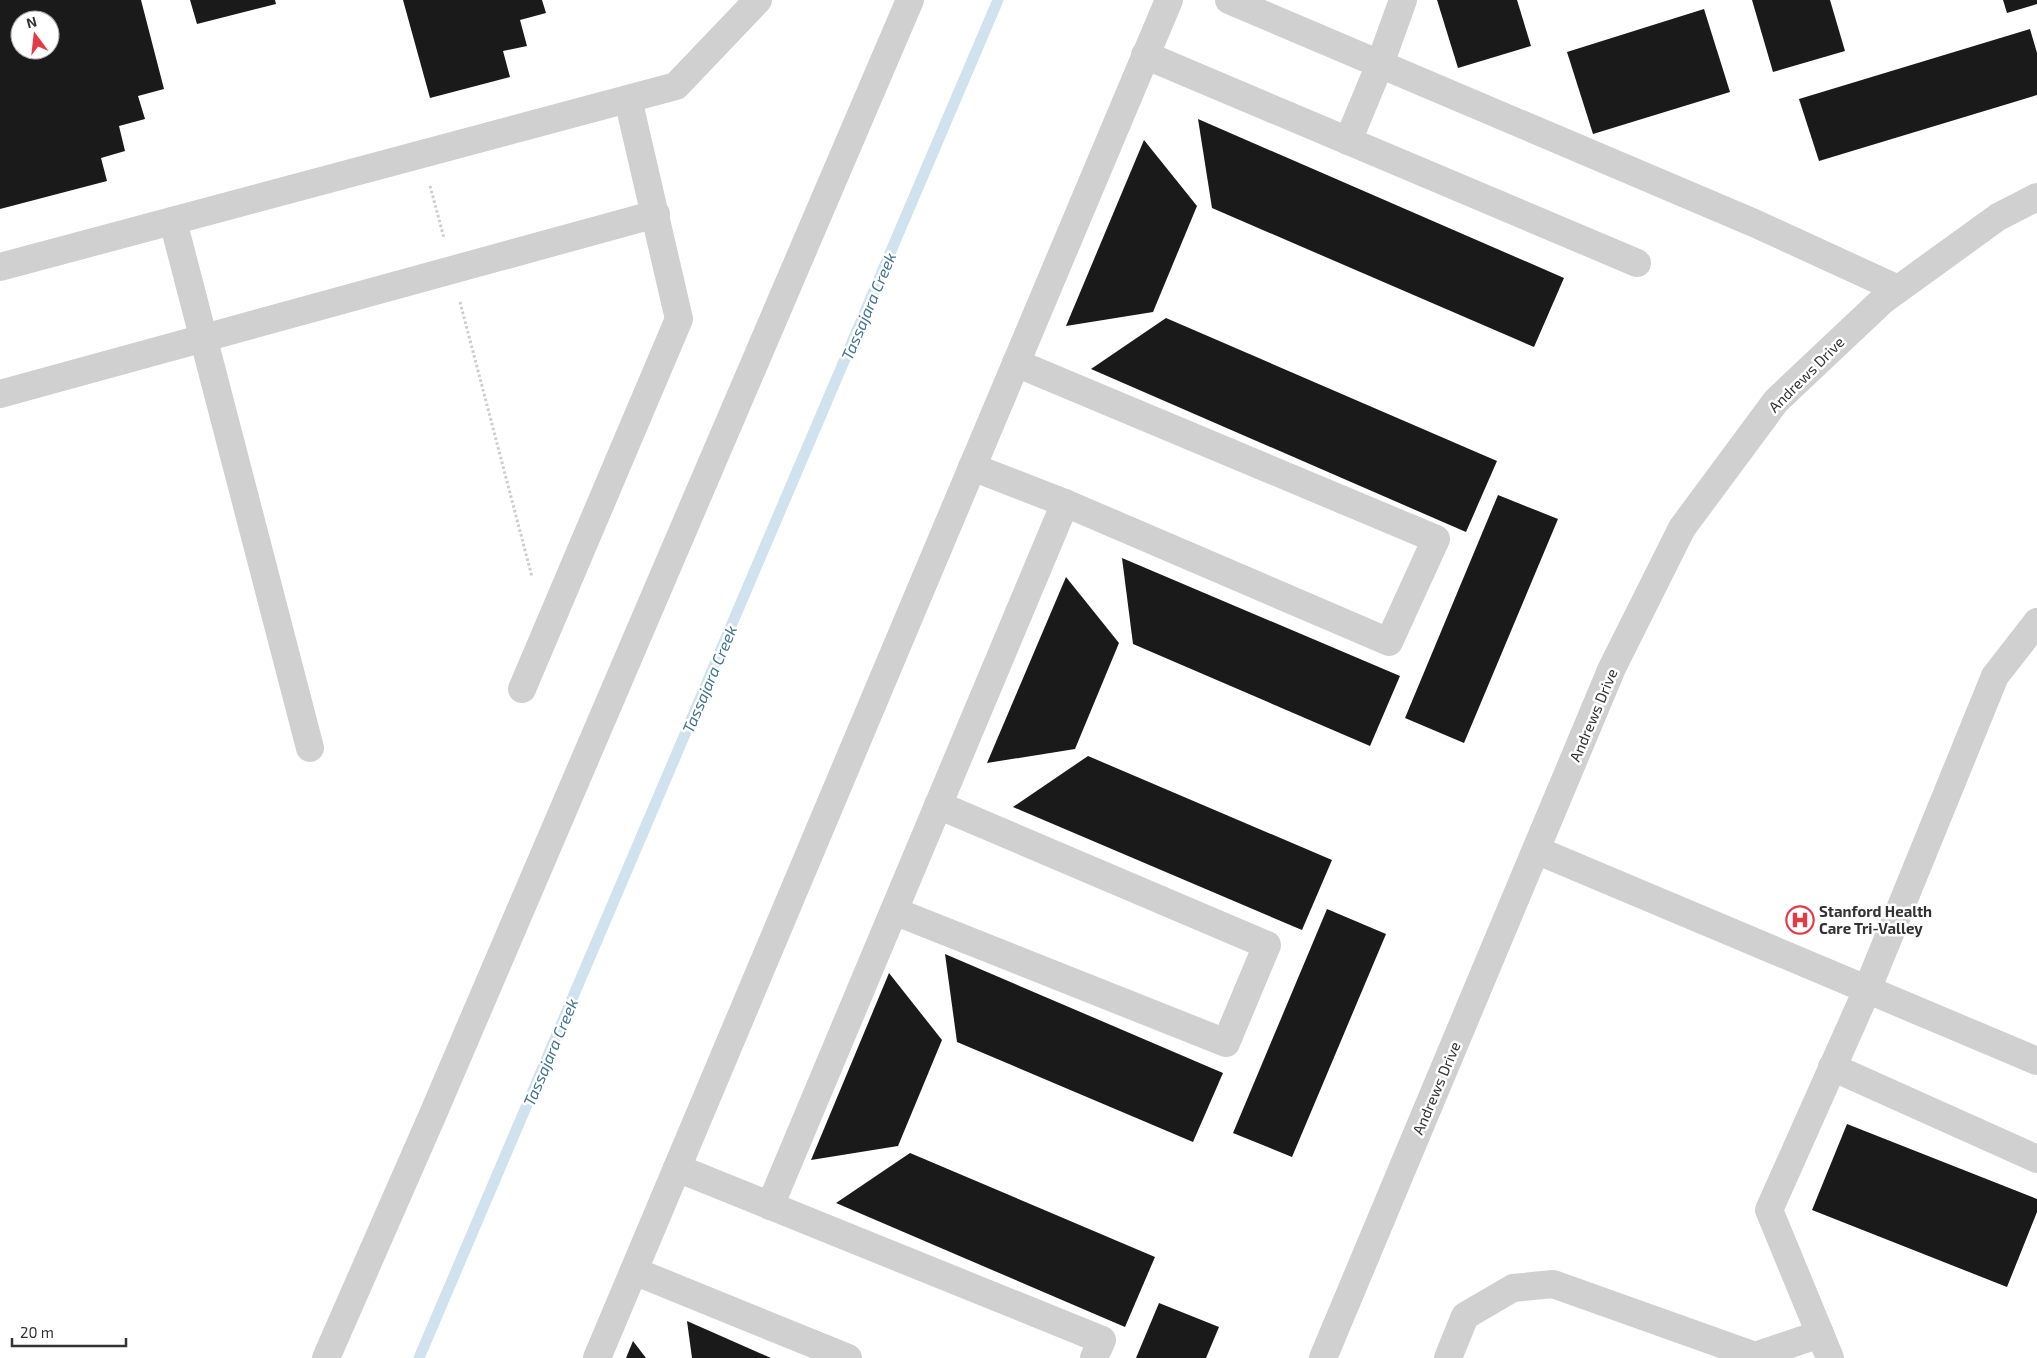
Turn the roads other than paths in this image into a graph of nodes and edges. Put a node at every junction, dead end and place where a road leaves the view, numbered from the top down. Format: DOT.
graph roads {
  1 [pos="758,0"];
  2 [pos="910,0"];
  3 [pos="1169,0"];
  4 [pos="1229,0"];
  5 [pos="1403,0"];
  6 [pos="1146,55"];
  7 [pos="1380,64"];
  8 [pos="628,99"];
  9 [pos="1348,141"];
  10 [pos="2037,197"];
  11 [pos="656,214"];
  12 [pos="173,221"];
  13 [pos="1637,263"];
  14 [pos="0,267"];
  15 [pos="1898,289"];
  16 [pos="203,338"];
  17 [pos="1016,363"];
  18 [pos="0,394"];
  19 [pos="972,467"];
  20 [pos="1065,504"];
  21 [pos="2037,622"];
  22 [pos="522,689"];
  23 [pos="310,748"];
  24 [pos="938,805"];
  25 [pos="1536,850"];
  26 [pos="894,911"];
  27 [pos="1866,990"];
  28 [pos="2037,1061"];
  29 [pos="1832,1067"];
  30 [pos="2037,1158"];
  31 [pos="677,1168"];
  32 [pos="770,1206"];
  33 [pos="634,1271"];
  34 [pos="1825,1346"];
  35 [pos="326,1358"];
  36 [pos="597,1358"];
  37 [pos="848,1358"];
  38 [pos="1094,1358"];
  39 [pos="1323,1358"];
  40 [pos="1448,1358"];
  1 -- 8 [label="street"];
  2 -- 35 [label="street"];
  3 -- 6 [label="street"];
  4 -- 7 [label="street"];
  5 -- 7 [label="street"];
  6 -- 9 [label="street"];
  6 -- 17 [label="street"];
  7 -- 9 [label="street"];
  7 -- 15 [label="street"];
  8 -- 11 [label="street"];
  8 -- 12 [label="street"];
  9 -- 13 [label="street"];
  10 -- 15 [label="street, Andrews Drive"];
  11 -- 16 [label="street"];
  11 -- 22 [label="street"];
  12 -- 14 [label="street"];
  12 -- 16 [label="street"];
  15 -- 25 [label="street, Andrews Drive"];
  16 -- 18 [label="street"];
  16 -- 23 [label="street"];
  17 -- 19 [label="street"];
  17 -- 20 [label="street"];
  19 -- 20 [label="street"];
  19 -- 31 [label="street"];
  20 -- 24 [label="street"];
  21 -- 27 [label="street"];
  24 -- 26 [label="street"];
  24 -- 26 [label="street"];
  25 -- 27 [label="street"];
  25 -- 39 [label="street, Andrews Drive"];
  26 -- 32 [label="street"];
  27 -- 28 [label="street"];
  27 -- 29 [label="street"];
  29 -- 30 [label="street"];
  29 -- 34 [label="street"];
  31 -- 32 [label="street"];
  31 -- 33 [label="street"];
  32 -- 38 [label="street"];
  33 -- 36 [label="street"];
  33 -- 37 [label="street"];
  34 -- 40 [label="street"];
}
